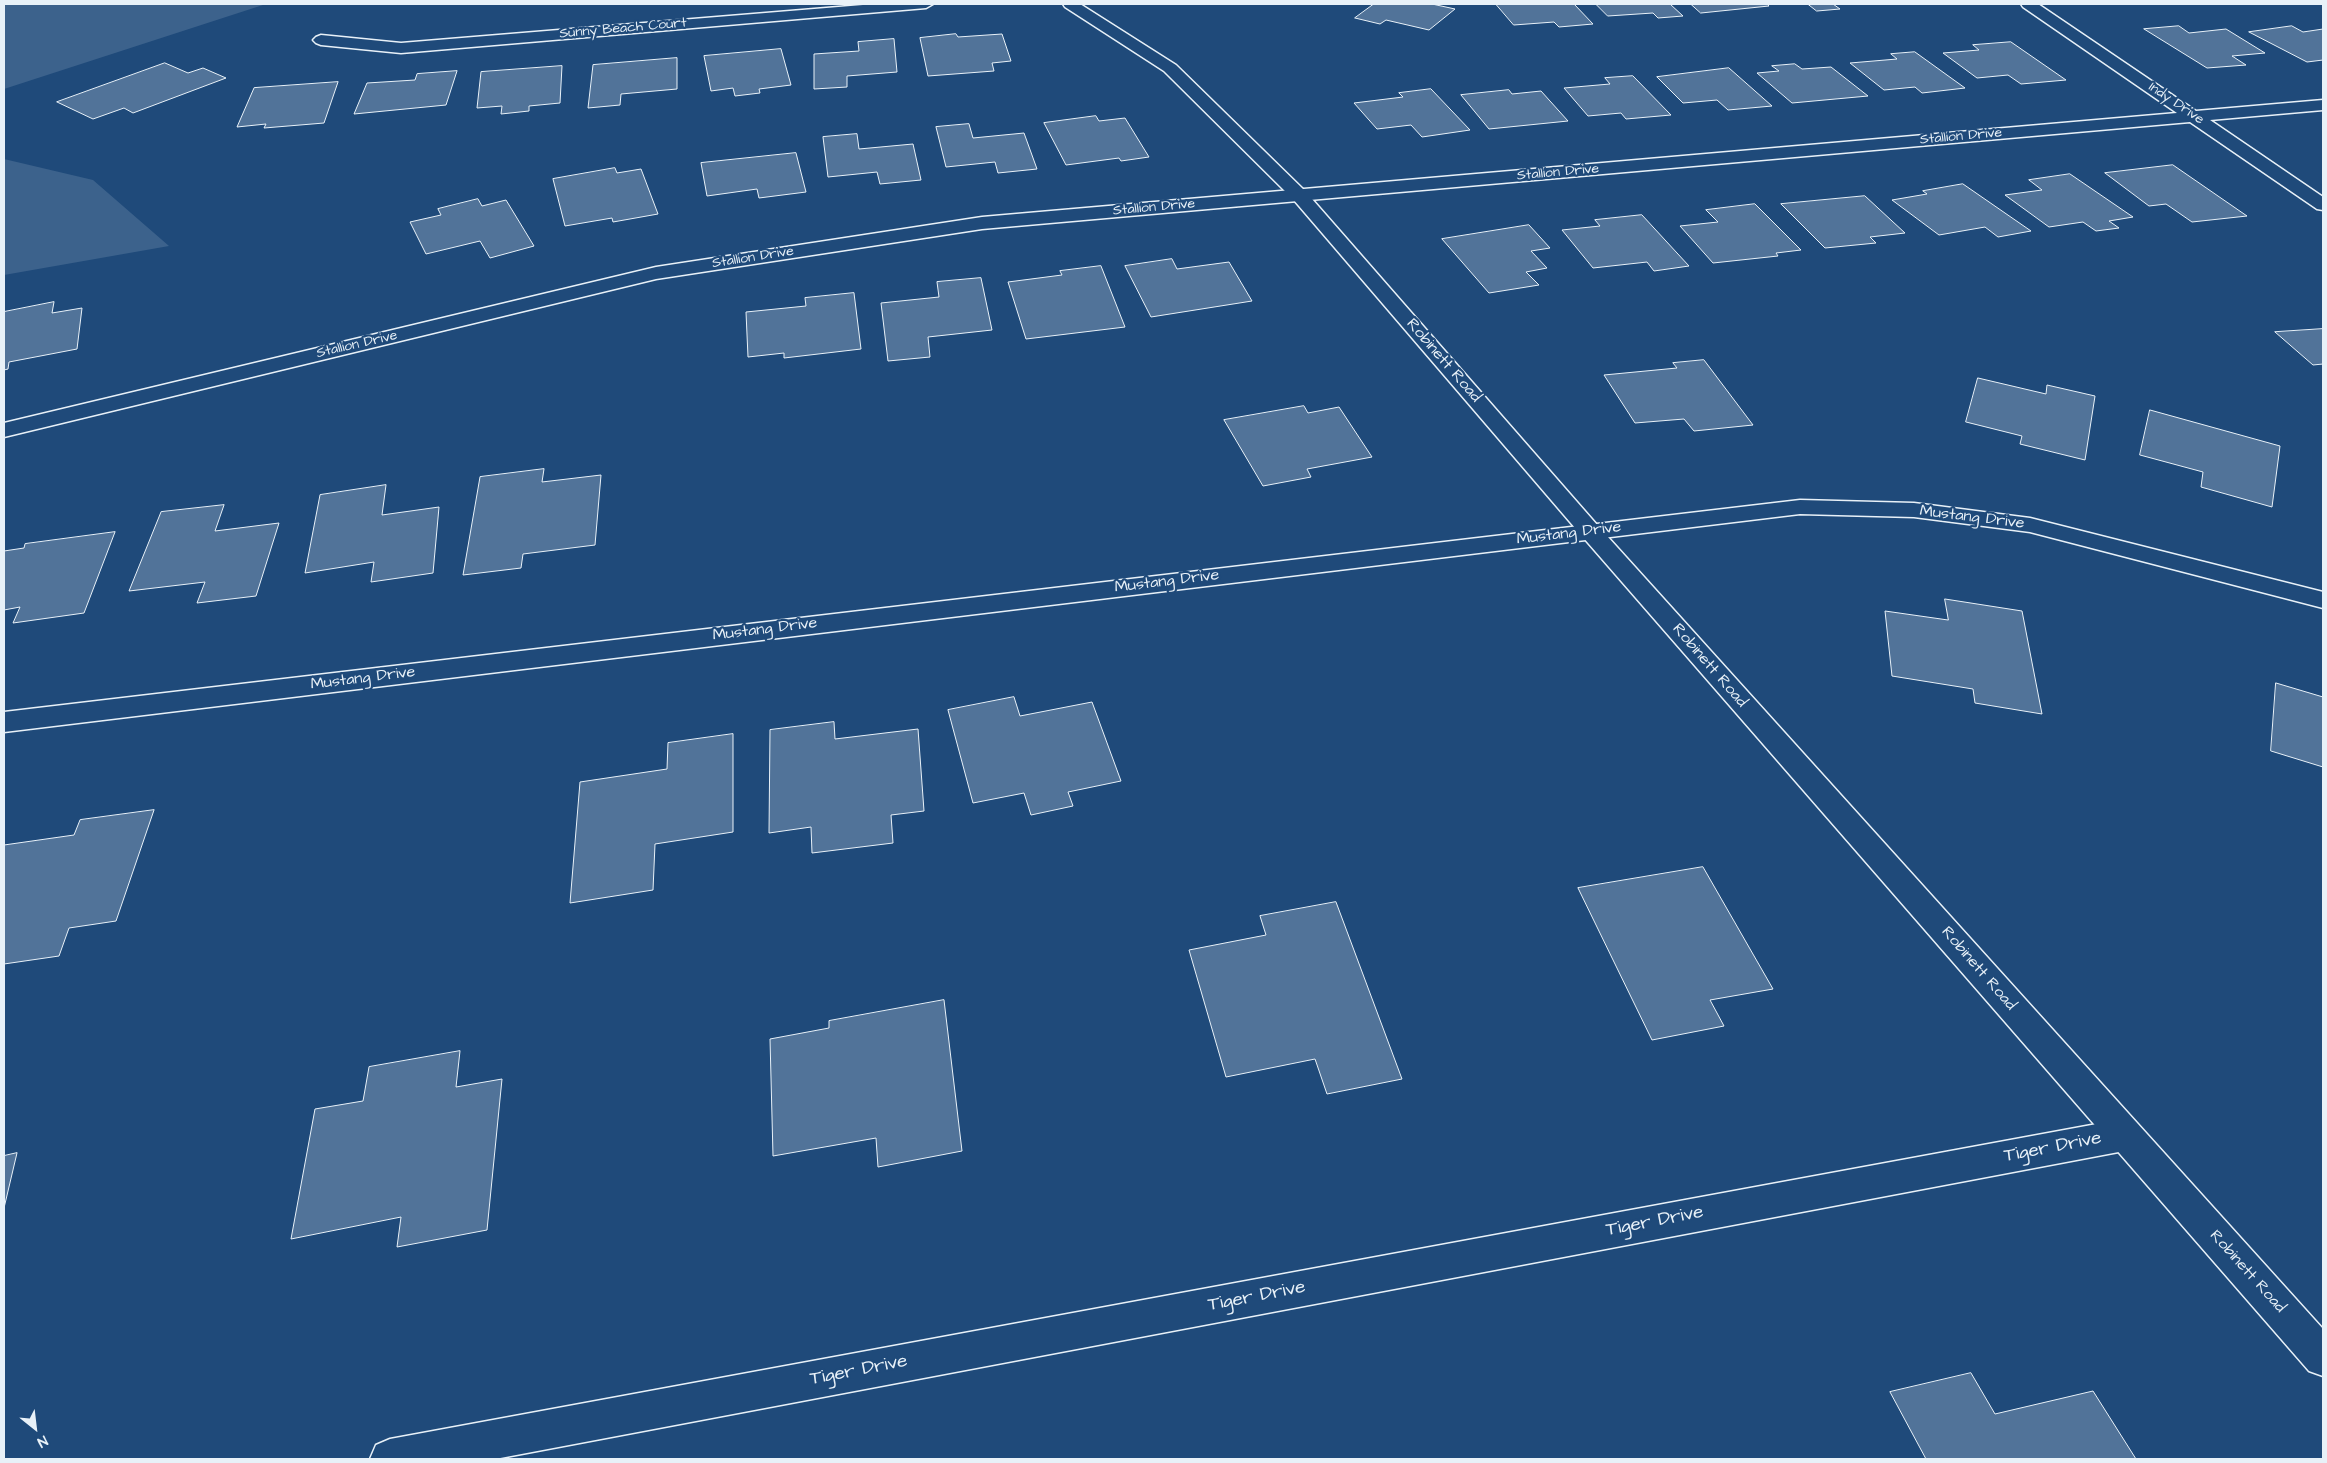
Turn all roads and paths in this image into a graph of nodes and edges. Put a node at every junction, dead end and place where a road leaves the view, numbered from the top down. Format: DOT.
graph roads {
  1 [pos="926,4"];
  2 [pos="1070,4"];
  3 [pos="2028,4"];
  4 [pos="321,40"];
  5 [pos="2323,105"];
  6 [pos="2193,116"];
  7 [pos="1299,196"];
  8 [pos="2323,204"];
  9 [pos="4,430"];
  10 [pos="1590,531"];
  11 [pos="2323,600"];
  12 [pos="4,722"];
  13 [pos="2124,1135"];
  14 [pos="2323,1358"];
  15 [pos="390,1459"];
  1 -- 4 [label="street, Sunny Beach Court"];
  2 -- 7 [label="street, Robinett Road"];
  3 -- 6 [label="street, Indy Drive"];
  5 -- 6 [label="street, Stallion Drive"];
  6 -- 7 [label="street, Stallion Drive"];
  6 -- 8 [label="street, Indy Drive"];
  7 -- 9 [label="street, Stallion Drive"];
  7 -- 10 [label="street, Robinett Road"];
  10 -- 11 [label="street, Mustang Drive"];
  10 -- 12 [label="street, Mustang Drive"];
  10 -- 13 [label="street, Robinett Road"];
  13 -- 14 [label="street, Robinett Road"];
  13 -- 15 [label="street, Tiger Drive"];
}
